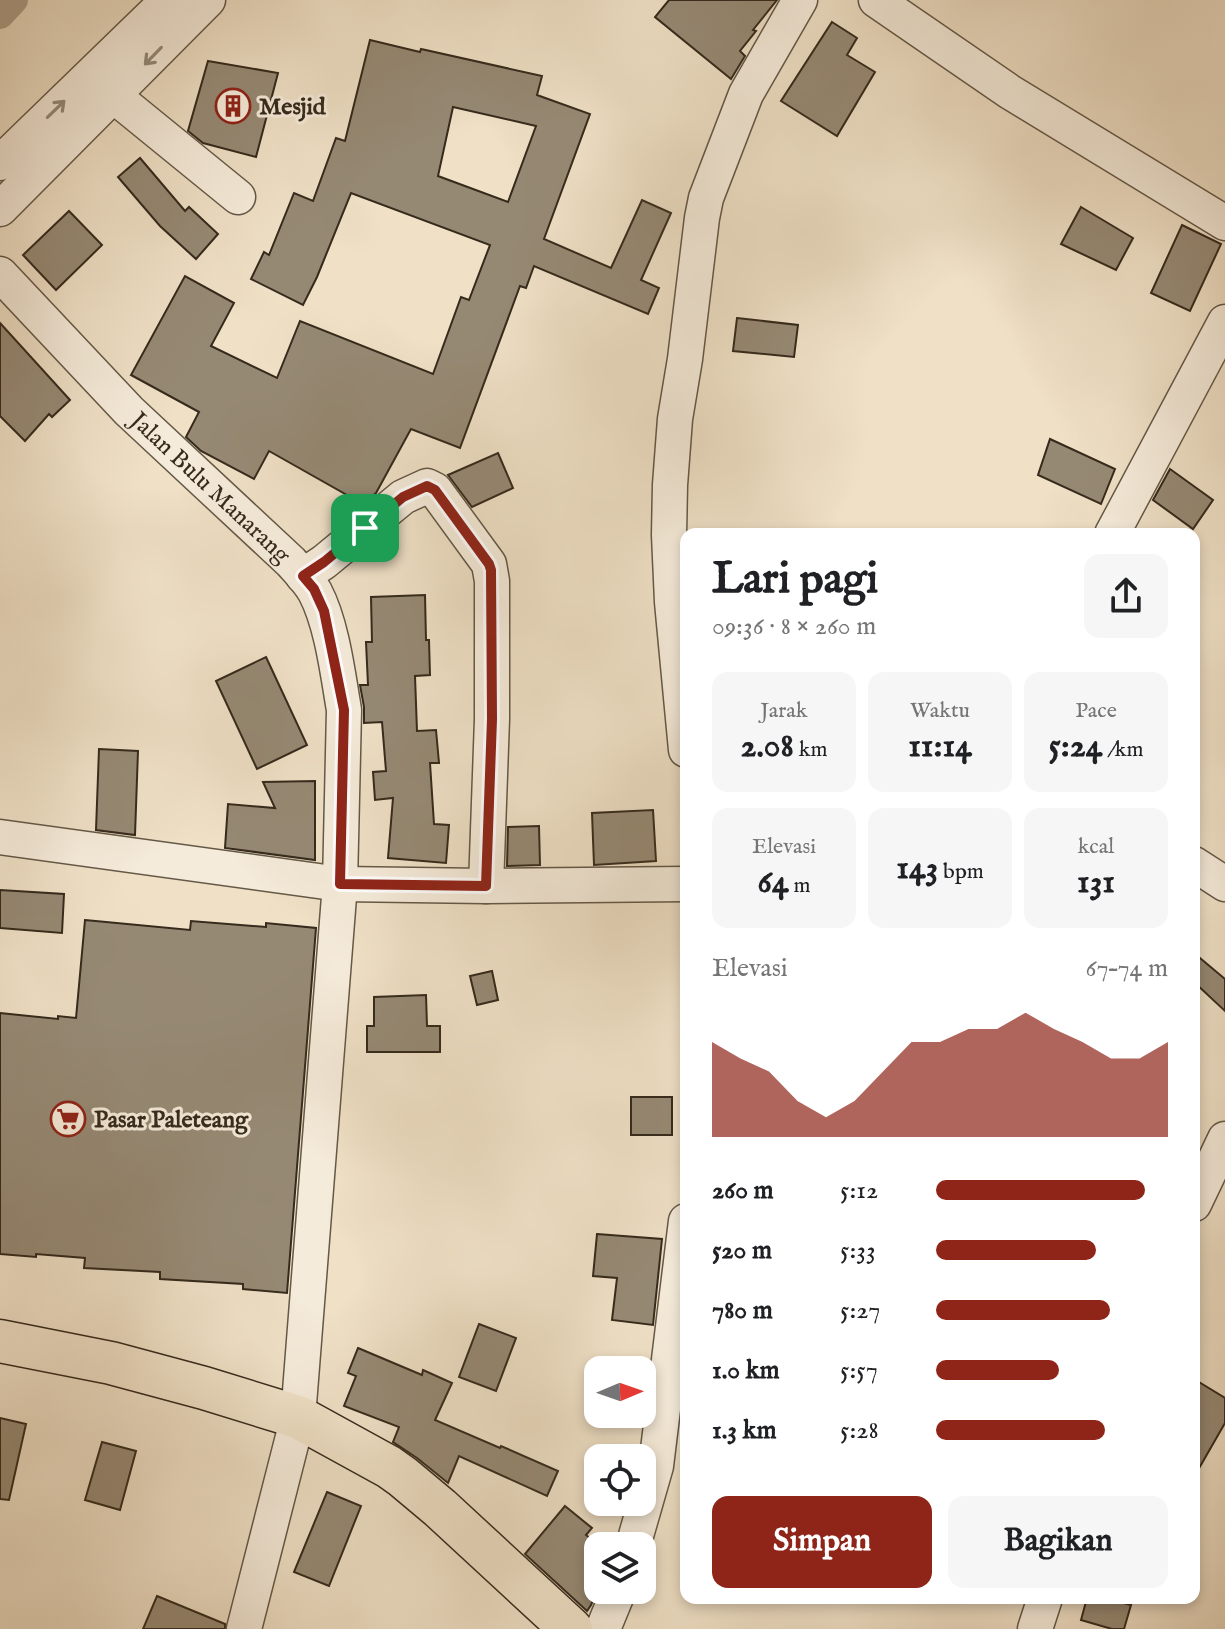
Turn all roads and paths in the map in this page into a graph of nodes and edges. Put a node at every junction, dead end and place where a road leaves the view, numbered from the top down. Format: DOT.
graph roads {
  1 [pos="168,0"];
  2 [pos="208,0"];
  3 [pos="800,0"];
  4 [pos="876,0"];
  5 [pos="101,94"];
  6 [pos="0,163"];
  7 [pos="238,197"];
  8 [pos="0,209"];
  9 [pos="1225,223"];
  10 [pos="0,274"];
  11 [pos="1225,322"];
  12 [pos="1115,528"];
  13 [pos="303,576"];
  14 [pos="680,687"];
  15 [pos="0,837"];
  16 [pos="1200,868"];
  17 [pos="340,884"];
  18 [pos="680,884"];
  19 [pos="1225,884"];
  20 [pos="486,886"];
  21 [pos="1225,1139"];
  22 [pos="1200,1191"];
  23 [pos="680,1272"];
  24 [pos="0,1341"];
  25 [pos="298,1417"];
  26 [pos="637,1532"];
  27 [pos="613,1604"];
  28 [pos="1043,1604"];
  29 [pos="244,1629"];
  30 [pos="571,1629"];
  31 [pos="603,1629"];
  32 [pos="1035,1629"];
  1 -- 5 [label="street"];
  2 -- 5 [label="street, one-way"];
  3 -- 14 [label="street"];
  4 -- 9 [label="street"];
  6 -- 5 [label="street, one-way"];
  5 -- 7 [label="street"];
  5 -- 8 [label="street"];
  10 -- 13 [label="street, Jalan Bulu Manarang"];
  11 -- 12 [label="street"];
  13 -- 17 [label="street, Jalan Bulu Manarang"];
  13 -- 20 [label="street"];
  15 -- 17 [label="street"];
  16 -- 19 [label="street"];
  17 -- 20 [label="street"];
  17 -- 25 [label="street, Jalan Bulu Manarang"];
  18 -- 20 [label="street"];
  21 -- 22 [label="street"];
  23 -- 26 [label="street"];
  24 -- 25 [label="main road"];
  25 -- 29 [label="street, Jalan Bulu Manarang"];
  25 -- 30 [label="main road"];
  27 -- 31 [label="street"];
  28 -- 32 [label="street"];
}
